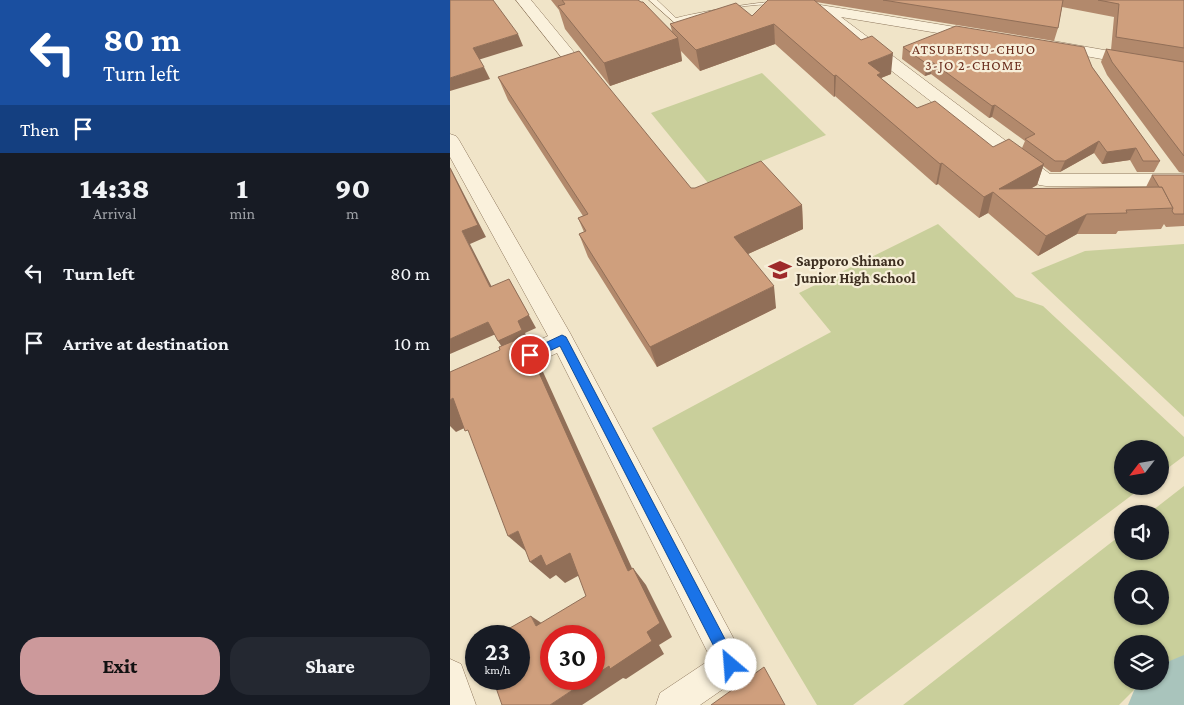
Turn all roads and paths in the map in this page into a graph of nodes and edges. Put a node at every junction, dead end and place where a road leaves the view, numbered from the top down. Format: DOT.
graph roads {
  1 [pos="523,0"];
  2 [pos="653,0"];
  3 [pos="776,1"];
  4 [pos="821,9"];
  5 [pos="998,38"];
  6 [pos="1038,44"];
  7 [pos="1087,52"];
  8 [pos="572,60"];
  9 [pos="1184,68"];
  10 [pos="1094,69"];
  11 [pos="451,145"];
  12 [pos="1162,164"];
  13 [pos="1179,180"];
  14 [pos="562,340"];
  15 [pos="450,392"];
  16 [pos="450,675"];
  17 [pos="460,705"];
  18 [pos="672,705"];
  1 -- 8 [label="street"];
  2 -- 3 [label="lane"];
  3 -- 4 [label="street"];
  4 -- 5 [label="street"];
  4 -- 13 [label="street"];
  6 -- 7 [label="street"];
  7 -- 9 [label="street"];
  7 -- 10 [label="street"];
  11 -- 14 [label="street"];
  12 -- 13 [label="street"];
  14 -- 15 [label="street"];
  14 -- 18 [label="street"];
  16 -- 17 [label="street"];
}
